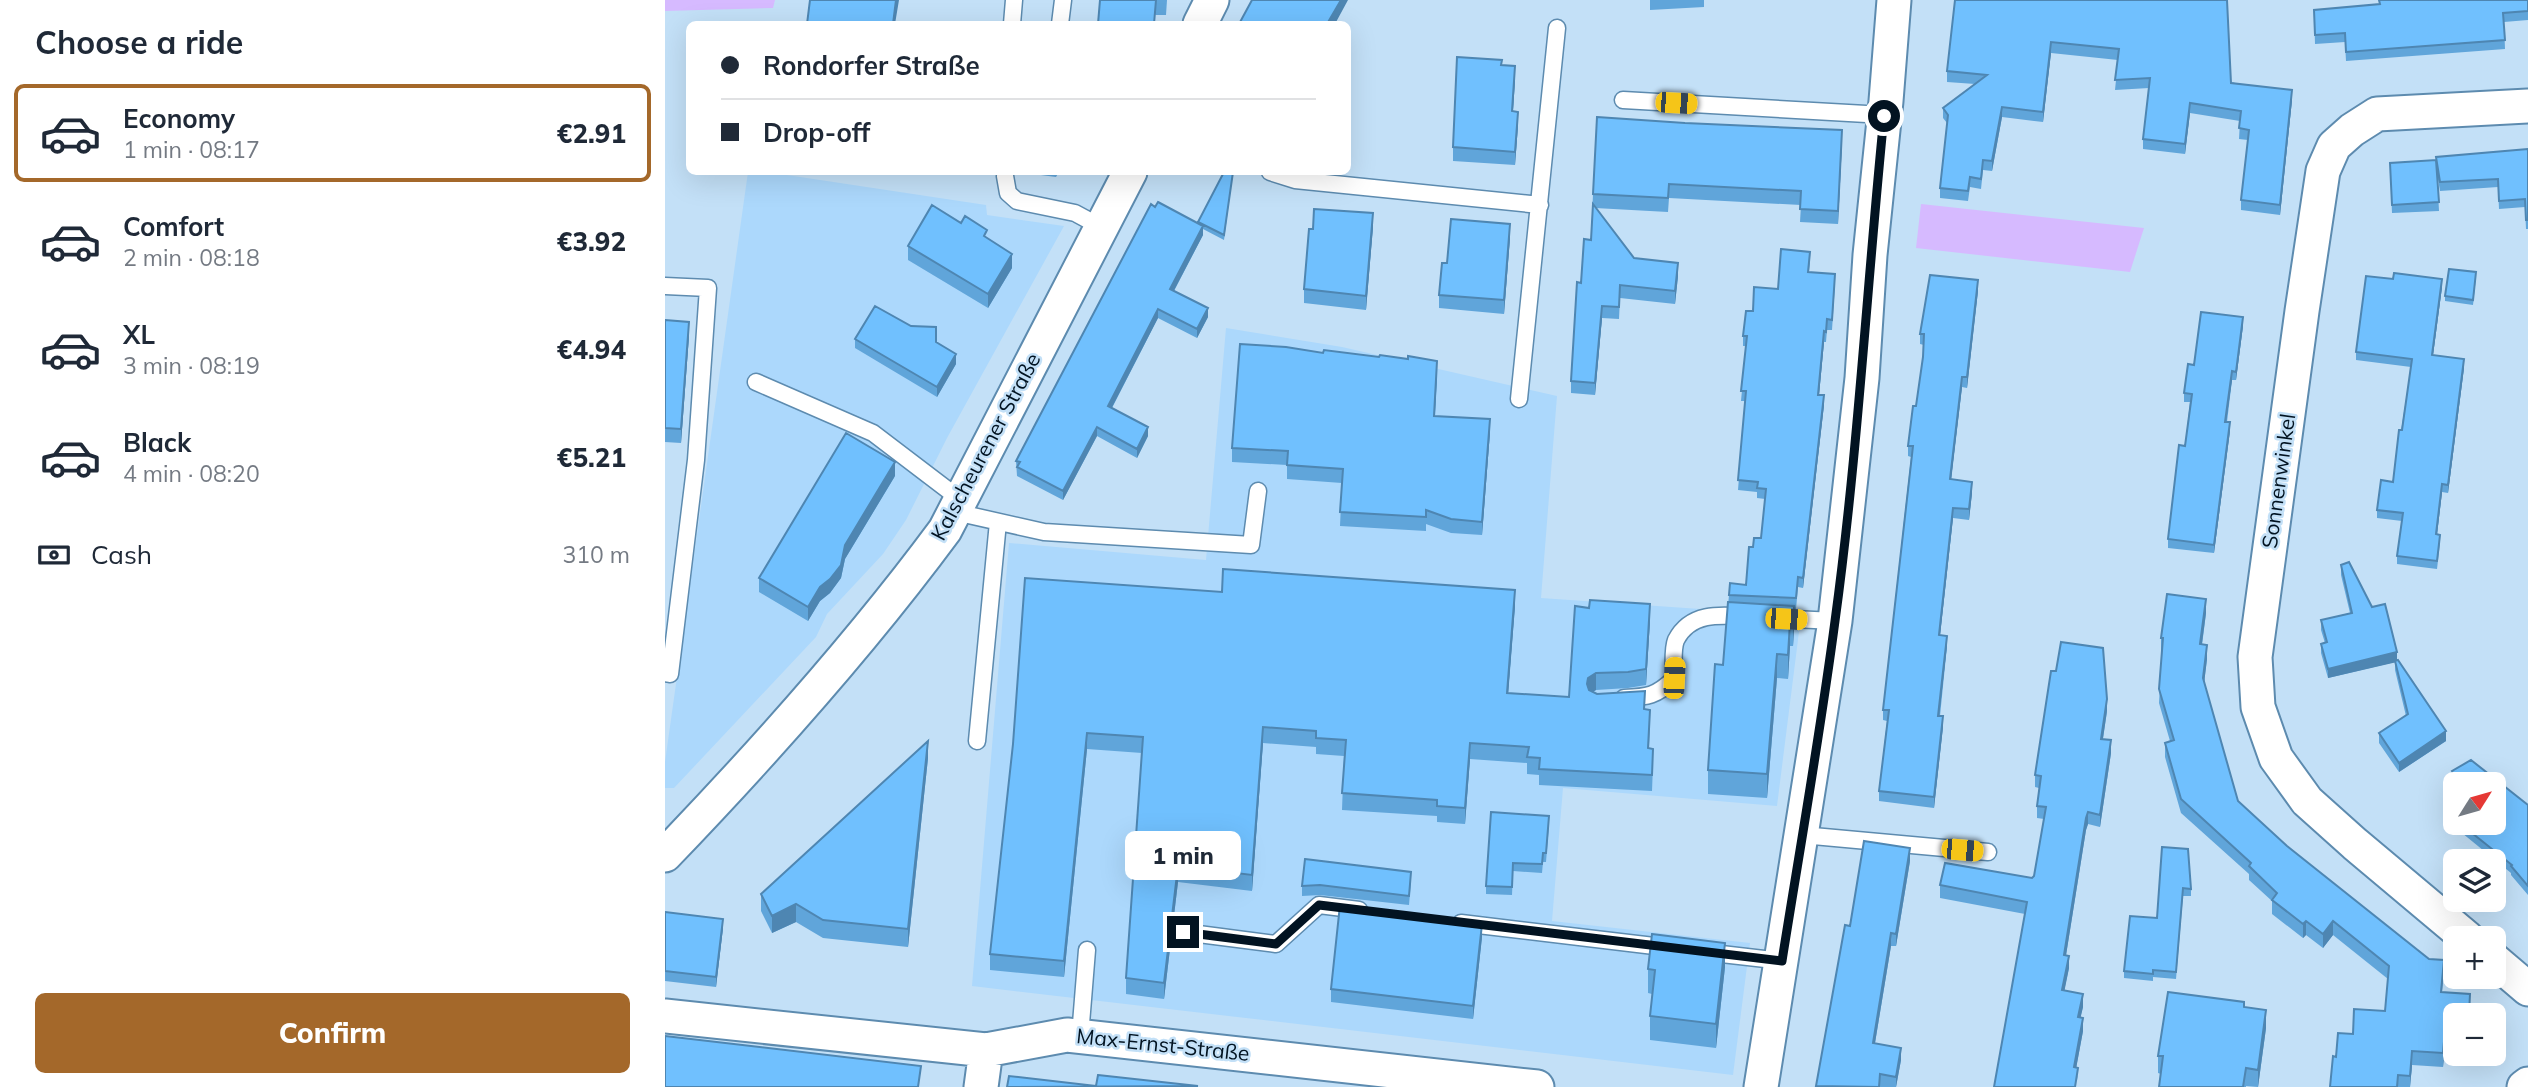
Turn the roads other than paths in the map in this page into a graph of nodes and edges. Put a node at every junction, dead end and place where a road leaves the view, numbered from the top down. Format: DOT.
graph roads {
  1 [pos="1014,0"];
  2 [pos="1063,0"];
  3 [pos="1212,0"];
  4 [pos="1894,0"];
  5 [pos="1012,21"];
  6 [pos="1060,21"];
  7 [pos="1202,21"];
  8 [pos="1557,28"];
  9 [pos="1623,100"];
  10 [pos="2528,106"];
  11 [pos="1884,116"];
  12 [pos="1128,175"];
  13 [pos="1280,175"];
  14 [pos="1005,176"];
  15 [pos="1540,205"];
  16 [pos="1101,227"];
  17 [pos="665,286"];
  18 [pos="756,382"];
  19 [pos="1519,399"];
  20 [pos="1258,491"];
  21 [pos="958,506"];
  22 [pos="998,522"];
  23 [pos="1835,621"];
  24 [pos="665,673"];
  25 [pos="1610,699"];
  26 [pos="977,741"];
  27 [pos="1802,835"];
  28 [pos="1989,852"];
  29 [pos="665,855"];
  30 [pos="1373,912"];
  31 [pos="1441,920"];
  32 [pos="2453,926"];
  33 [pos="1183,932"];
  34 [pos="1087,950"];
  35 [pos="1782,961"];
  36 [pos="2506,970"];
  37 [pos="2528,989"];
  38 [pos="665,1016"];
  39 [pos="1080,1036"];
  40 [pos="985,1050"];
  41 [pos="981,1087"];
  42 [pos="1537,1087"];
  43 [pos="1761,1087"];
  1 -- 5 [label="lane"];
  2 -- 6 [label="lane"];
  3 -- 7 [label="street"];
  4 -- 11 [label="street"];
  8 -- 15 [label="lane"];
  9 -- 11 [label="lane"];
  10 -- 32 [label="street, Sonnenwinkel"];
  11 -- 23 [label="street"];
  12 -- 16 [label="street, Kalscheurener Straße"];
  13 -- 15 [label="lane"];
  14 -- 16 [label="lane"];
  15 -- 19 [label="lane"];
  16 -- 21 [label="street, Kalscheurener Straße"];
  17 -- 24 [label="lane"];
  18 -- 21 [label="lane"];
  20 -- 22 [label="lane"];
  21 -- 22 [label="lane"];
  21 -- 29 [label="street, Kalscheurener Straße"];
  22 -- 26 [label="lane"];
  23 -- 25 [label="lane"];
  23 -- 27 [label="street"];
  27 -- 28 [label="lane"];
  27 -- 35 [label="street"];
  30 -- 33 [label="lane"];
  31 -- 35 [label="lane"];
  34 -- 39 [label="lane"];
  35 -- 43 [label="street"];
  36 -- 37 [label="street"];
  38 -- 40 [label="street, Max-Ernst-Straße"];
  39 -- 40 [label="street, Max-Ernst-Straße"];
  39 -- 42 [label="street, Max-Ernst-Straße"];
  40 -- 41 [label="street"];
}
